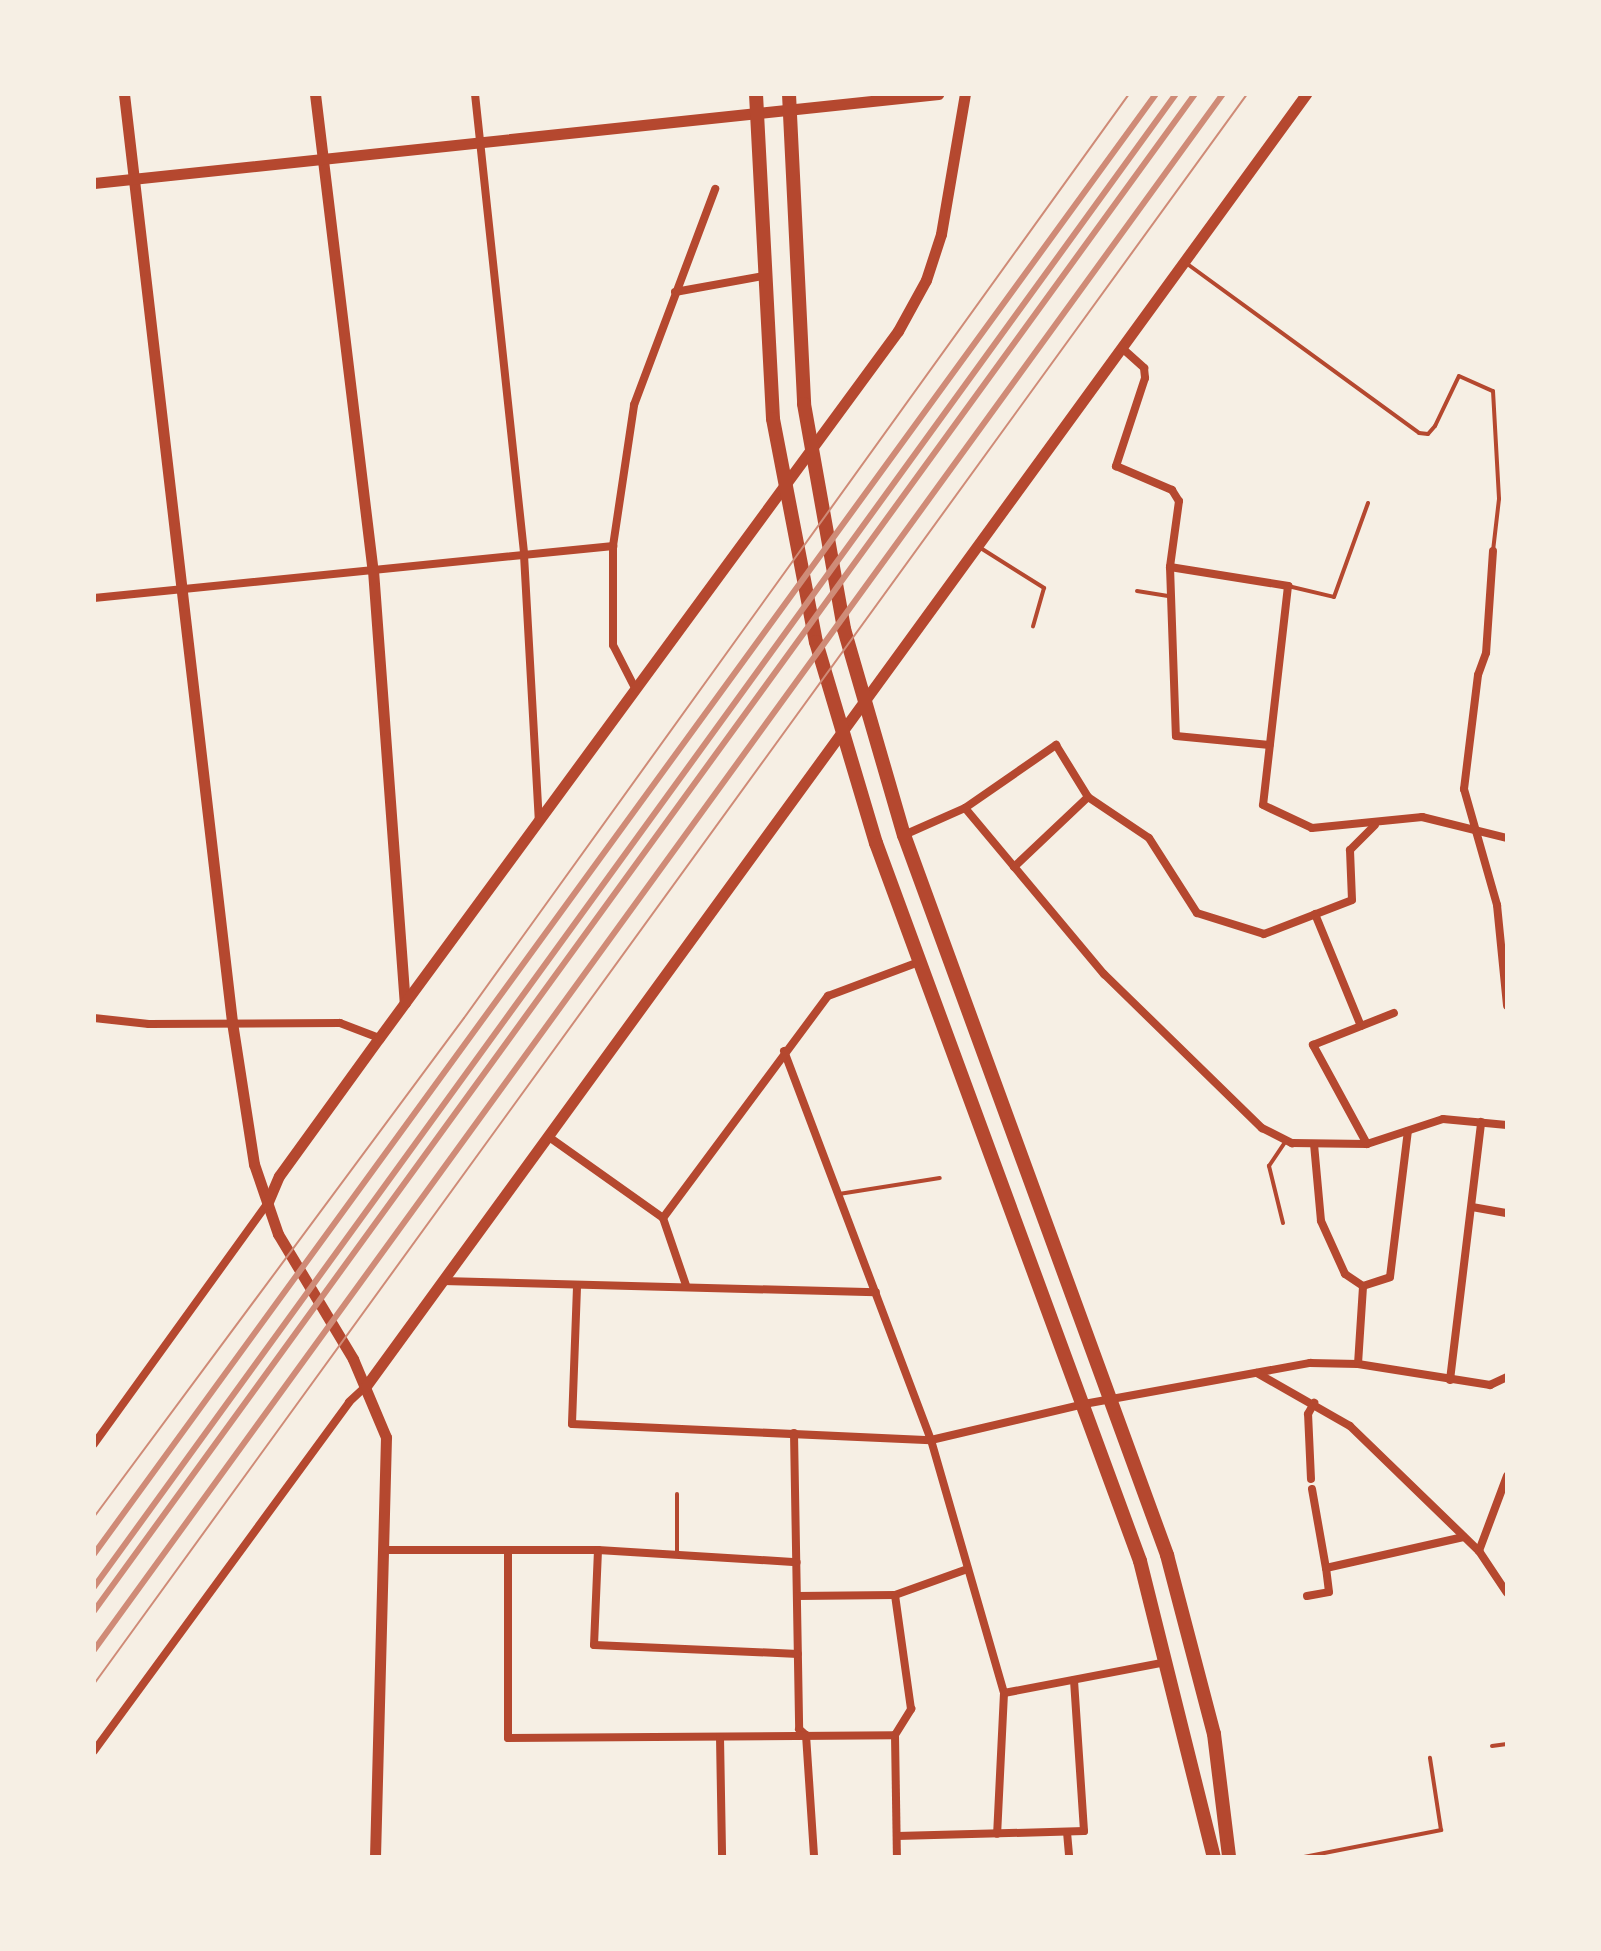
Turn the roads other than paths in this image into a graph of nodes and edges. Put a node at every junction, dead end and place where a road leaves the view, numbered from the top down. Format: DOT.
graph roads {
  1 [pos="124,94"];
  2 [pos="315,94"];
  3 [pos="475,94"];
  4 [pos="756,94"];
  5 [pos="789,94"];
  6 [pos="938,94"];
  7 [pos="965,94"];
  8 [pos="1306,94"];
  9 [pos="789,112"];
  10 [pos="756,114"];
  11 [pos="481,142"];
  12 [pos="325,158"];
  13 [pos="131,179"];
  14 [pos="94,183"];
  15 [pos="715,189"];
  16 [pos="1185,261"];
  17 [pos="763,276"];
  18 [pos="675,292"];
  19 [pos="1122,348"];
  20 [pos="811,451"];
  21 [pos="785,485"];
  22 [pos="1368,503"];
  23 [pos="613,546"];
  24 [pos="977,546"];
  25 [pos="1493,551"];
  26 [pos="524,555"];
  27 [pos="1170,567"];
  28 [pos="373,570"];
  29 [pos="1288,586"];
  30 [pos="184,589"];
  31 [pos="1137,591"];
  32 [pos="1171,596"];
  33 [pos="94,598"];
  34 [pos="1033,626"];
  35 [pos="635,688"];
  36 [pos="863,701"];
  37 [pos="841,736"];
  38 [pos="1270,745"];
  39 [pos="1088,797"];
  40 [pos="965,808"];
  41 [pos="539,820"];
  42 [pos="1376,824"];
  43 [pos="1473,828"];
  44 [pos="904,835"];
  45 [pos="1507,838"];
  46 [pos="1014,867"];
  47 [pos="1315,914"];
  48 [pos="919,962"];
  49 [pos="405,1003"];
  50 [pos="1507,1006"];
  51 [pos="1394,1013"];
  52 [pos="94,1018"];
  53 [pos="232,1022"];
  54 [pos="1361,1026"];
  55 [pos="379,1038"];
  56 [pos="784,1051"];
  57 [pos="1481,1122"];
  58 [pos="1507,1125"];
  59 [pos="1408,1131"];
  60 [pos="549,1137"];
  61 [pos="1286,1140"];
  62 [pos="1314,1144"];
  63 [pos="1367,1144"];
  64 [pos="940,1178"];
  65 [pos="839,1194"];
  66 [pos="267,1204"];
  67 [pos="1472,1207"];
  68 [pos="1507,1213"];
  69 [pos="663,1218"];
  70 [pos="1283,1223"];
  71 [pos="443,1281"];
  72 [pos="686,1285"];
  73 [pos="1363,1286"];
  74 [pos="577,1287"];
  75 [pos="876,1292"];
  76 [pos="1358,1364"];
  77 [pos="1256,1373"];
  78 [pos="1507,1377"];
  79 [pos="1450,1380"];
  80 [pos="366,1386"];
  81 [pos="1113,1398"];
  82 [pos="1314,1403"];
  83 [pos="1084,1404"];
  84 [pos="794,1433"];
  85 [pos="931,1440"];
  86 [pos="94,1444"];
  87 [pos="1507,1476"];
  88 [pos="677,1494"];
  89 [pos="1464,1537"];
  90 [pos="384,1550"];
  91 [pos="508,1550"];
  92 [pos="598,1550"];
  93 [pos="1479,1551"];
  94 [pos="677,1555"];
  95 [pos="797,1562"];
  96 [pos="1326,1568"];
  97 [pos="965,1570"];
  98 [pos="1507,1593"];
  99 [pos="895,1595"];
  100 [pos="797,1596"];
  101 [pos="1307,1596"];
  102 [pos="798,1654"];
  103 [pos="1168,1662"];
  104 [pos="1074,1680"];
  105 [pos="1004,1693"];
  106 [pos="806,1735"];
  107 [pos="895,1735"];
  108 [pos="720,1737"];
  109 [pos="1507,1744"];
  110 [pos="1492,1746"];
  111 [pos="94,1751"];
  112 [pos="1430,1758"];
  113 [pos="1067,1832"];
  114 [pos="997,1834"];
  115 [pos="897,1836"];
  116 [pos="375,1857"];
  117 [pos="722,1857"];
  118 [pos="814,1857"];
  119 [pos="897,1857"];
  120 [pos="1069,1857"];
  121 [pos="1214,1857"];
  122 [pos="1229,1857"];
  123 [pos="1304,1857"];
  1 -- 13 [label="street"];
  2 -- 12 [label="street"];
  3 -- 11 [label="street"];
  4 -- 10 [label="main road"];
  5 -- 9 [label="main road"];
  6 -- 9 [label="street"];
  7 -- 20 [label="street"];
  8 -- 16 [label="street"];
  9 -- 10 [label="street"];
  9 -- 20 [label="main road"];
  10 -- 11 [label="street"];
  10 -- 17 [label="main road"];
  11 -- 12 [label="street"];
  11 -- 26 [label="street"];
  12 -- 13 [label="street"];
  12 -- 28 [label="street"];
  13 -- 14 [label="street"];
  13 -- 30 [label="street"];
  15 -- 18 [label="street"];
  16 -- 19 [label="street"];
  16 -- 25 [label="lane"];
  17 -- 18 [label="street"];
  17 -- 21 [label="main road"];
  18 -- 23 [label="street"];
  19 -- 24 [label="street"];
  19 -- 27 [label="street"];
  20 -- 21 [label="street"];
  20 -- 36 [label="main road"];
  21 -- 35 [label="street"];
  21 -- 37 [label="main road"];
  22 -- 29 [label="lane"];
  23 -- 26 [label="street"];
  23 -- 35 [label="street"];
  24 -- 34 [label="lane"];
  24 -- 36 [label="street"];
  25 -- 43 [label="street"];
  26 -- 28 [label="street"];
  26 -- 41 [label="street"];
  27 -- 29 [label="street"];
  27 -- 32 [label="street"];
  28 -- 30 [label="street"];
  28 -- 49 [label="street"];
  29 -- 38 [label="street"];
  30 -- 33 [label="street"];
  30 -- 53 [label="street"];
  31 -- 32 [label="lane"];
  32 -- 38 [label="street"];
  35 -- 41 [label="street"];
  36 -- 37 [label="street"];
  36 -- 44 [label="main road"];
  37 -- 48 [label="main road"];
  37 -- 60 [label="street"];
  38 -- 42 [label="street"];
  39 -- 40 [label="street"];
  39 -- 46 [label="street"];
  39 -- 47 [label="street"];
  40 -- 44 [label="street"];
  40 -- 46 [label="street"];
  41 -- 49 [label="street"];
  42 -- 43 [label="street"];
  42 -- 47 [label="street"];
  43 -- 45 [label="street"];
  43 -- 50 [label="street"];
  44 -- 81 [label="main road"];
  46 -- 61 [label="street"];
  47 -- 54 [label="street"];
  48 -- 56 [label="street"];
  48 -- 83 [label="main road"];
  49 -- 55 [label="street"];
  51 -- 54 [label="street"];
  52 -- 53 [label="street"];
  53 -- 55 [label="street"];
  53 -- 66 [label="street"];
  54 -- 63 [label="street"];
  55 -- 66 [label="street"];
  56 -- 65 [label="street"];
  56 -- 69 [label="street"];
  57 -- 58 [label="street"];
  57 -- 59 [label="street"];
  57 -- 67 [label="street"];
  59 -- 63 [label="street"];
  59 -- 73 [label="street"];
  60 -- 69 [label="street"];
  60 -- 71 [label="street"];
  61 -- 62 [label="street"];
  61 -- 70 [label="lane"];
  62 -- 63 [label="street"];
  62 -- 73 [label="street"];
  64 -- 65 [label="lane"];
  65 -- 75 [label="street"];
  66 -- 80 [label="street"];
  66 -- 86 [label="street"];
  67 -- 68 [label="street"];
  67 -- 79 [label="street"];
  69 -- 72 [label="street"];
  71 -- 74 [label="street"];
  71 -- 80 [label="street"];
  72 -- 74 [label="street"];
  72 -- 75 [label="street"];
  73 -- 76 [label="street"];
  74 -- 84 [label="street"];
  75 -- 85 [label="street"];
  76 -- 77 [label="street"];
  76 -- 79 [label="street"];
  77 -- 81 [label="street"];
  77 -- 82 [label="street"];
  78 -- 79 [label="street"];
  80 -- 90 [label="street"];
  80 -- 111 [label="street"];
  81 -- 83 [label="street"];
  81 -- 122 [label="main road"];
  82 -- 89 [label="street"];
  82 -- 96 [label="street"];
  83 -- 85 [label="street"];
  83 -- 103 [label="main road"];
  84 -- 85 [label="street"];
  84 -- 95 [label="street"];
  85 -- 97 [label="street"];
  87 -- 93 [label="street"];
  88 -- 94 [label="lane"];
  89 -- 93 [label="street"];
  89 -- 96 [label="street"];
  90 -- 91 [label="street"];
  90 -- 116 [label="street"];
  91 -- 92 [label="street"];
  91 -- 108 [label="street"];
  92 -- 94 [label="street"];
  92 -- 102 [label="street"];
  93 -- 98 [label="street"];
  94 -- 95 [label="street"];
  95 -- 100 [label="street"];
  96 -- 101 [label="street"];
  97 -- 99 [label="street"];
  97 -- 105 [label="street"];
  99 -- 100 [label="street"];
  99 -- 107 [label="street"];
  100 -- 102 [label="street"];
  102 -- 106 [label="street"];
  103 -- 104 [label="street"];
  103 -- 121 [label="main road"];
  104 -- 105 [label="street"];
  104 -- 113 [label="street"];
  105 -- 114 [label="street"];
  106 -- 107 [label="street"];
  106 -- 108 [label="street"];
  106 -- 118 [label="street"];
  107 -- 115 [label="street"];
  108 -- 117 [label="street"];
  109 -- 110 [label="lane"];
  112 -- 123 [label="lane"];
  113 -- 114 [label="street"];
  113 -- 120 [label="street"];
  114 -- 115 [label="street"];
  115 -- 119 [label="street"];
}
